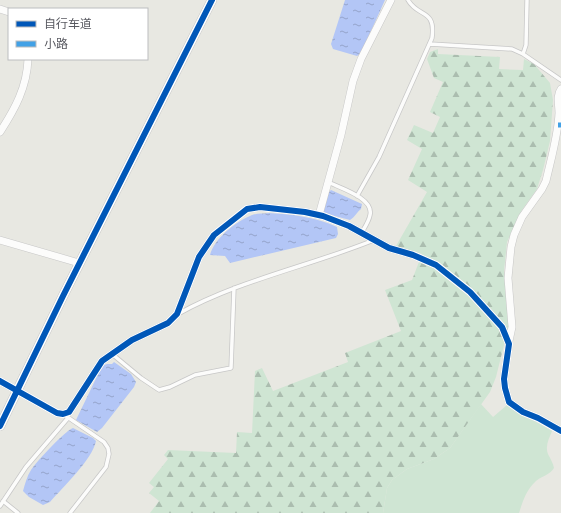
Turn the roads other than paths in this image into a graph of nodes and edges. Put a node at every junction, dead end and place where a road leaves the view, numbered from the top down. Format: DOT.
graph roads {
  1 [pos="212,0"];
  2 [pos="391,0"];
  3 [pos="408,0"];
  4 [pos="527,0"];
  5 [pos="430,44"];
  6 [pos="524,54"];
  7 [pos="28,60"];
  8 [pos="561,80"];
  9 [pos="561,89"];
  10 [pos="0,132"];
  11 [pos="328,182"];
  12 [pos="357,196"];
  13 [pos="319,215"];
  14 [pos="362,232"];
  15 [pos="0,240"];
  16 [pos="375,240"];
  17 [pos="80,263"];
  18 [pos="234,288"];
  19 [pos="177,314"];
  20 [pos="508,344"];
  21 [pos="112,354"];
  22 [pos="0,381"];
  23 [pos="18,391"];
  24 [pos="66,416"];
  25 [pos="0,426"];
  26 [pos="561,430"];
  27 [pos="3,501"];
  28 [pos="0,506"];
  29 [pos="18,513"];
  30 [pos="70,513"];
  1 -- 17 [label="street"];
  2 -- 11 [label="street"];
  3 -- 5 [label="lane"];
  4 -- 6 [label="lane"];
  5 -- 6 [label="lane"];
  5 -- 12 [label="lane"];
  6 -- 8 [label="lane"];
  7 -- 10 [label="street"];
  9 -- 20 [label="street"];
  11 -- 12 [label="lane"];
  11 -- 13 [label="street"];
  12 -- 14 [label="lane"];
  13 -- 14 [label="street"];
  13 -- 19 [label="street"];
  14 -- 16 [label="street"];
  15 -- 17 [label="street"];
  16 -- 18 [label="lane"];
  16 -- 20 [label="street"];
  17 -- 23 [label="street"];
  18 -- 19 [label="lane"];
  18 -- 21 [label="lane"];
  19 -- 21 [label="street"];
  20 -- 26 [label="street"];
  21 -- 24 [label="street"];
  22 -- 23 [label="street"];
  23 -- 24 [label="street"];
  23 -- 25 [label="street"];
  24 -- 27 [label="lane"];
  24 -- 30 [label="lane"];
  27 -- 28 [label="lane"];
  27 -- 29 [label="lane"];
}
